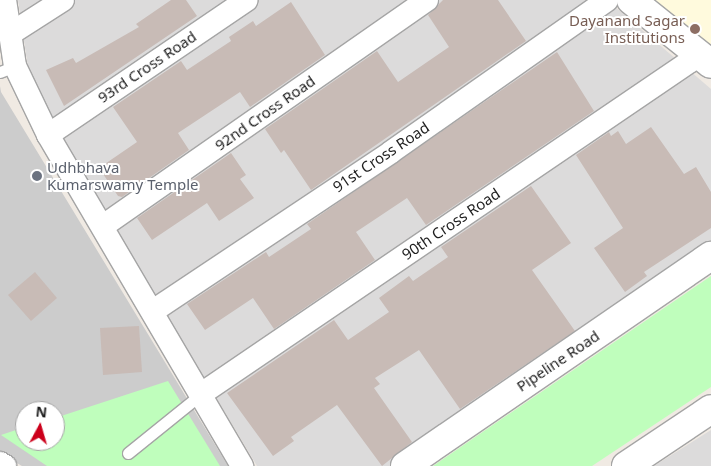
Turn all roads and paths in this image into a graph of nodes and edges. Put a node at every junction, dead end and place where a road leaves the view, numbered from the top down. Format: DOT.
graph roads {
  1 [pos="5,0"];
  2 [pos="63,0"];
  3 [pos="247,0"];
  4 [pos="427,0"];
  5 [pos="607,0"];
  6 [pos="631,0"];
  7 [pos="10,34"];
  8 [pos="706,59"];
  9 [pos="8,69"];
  10 [pos="48,135"];
  11 [pos="104,226"];
  12 [pos="711,256"];
  13 [pos="153,311"];
  14 [pos="201,394"];
  15 [pos="711,409"];
  16 [pos="128,453"];
  17 [pos="0,463"];
  18 [pos="5,466"];
  19 [pos="242,466"];
  20 [pos="405,466"];
  21 [pos="626,466"];
  1 -- 7 [label="street"];
  2 -- 7 [label="street"];
  3 -- 10 [label="street, 93rd Cross Road"];
  4 -- 11 [label="street, 92nd Cross Road"];
  5 -- 13 [label="street, 91st Cross Road"];
  6 -- 8 [label="street"];
  7 -- 9 [label="street"];
  8 -- 14 [label="street, 90th Cross Road"];
  9 -- 10 [label="street"];
  10 -- 11 [label="street"];
  11 -- 13 [label="street"];
  12 -- 20 [label="street, Pipeline Road"];
  13 -- 14 [label="street"];
  14 -- 16 [label="lane"];
  14 -- 19 [label="street"];
  15 -- 21 [label="street"];
  17 -- 18 [label="street"];
}
